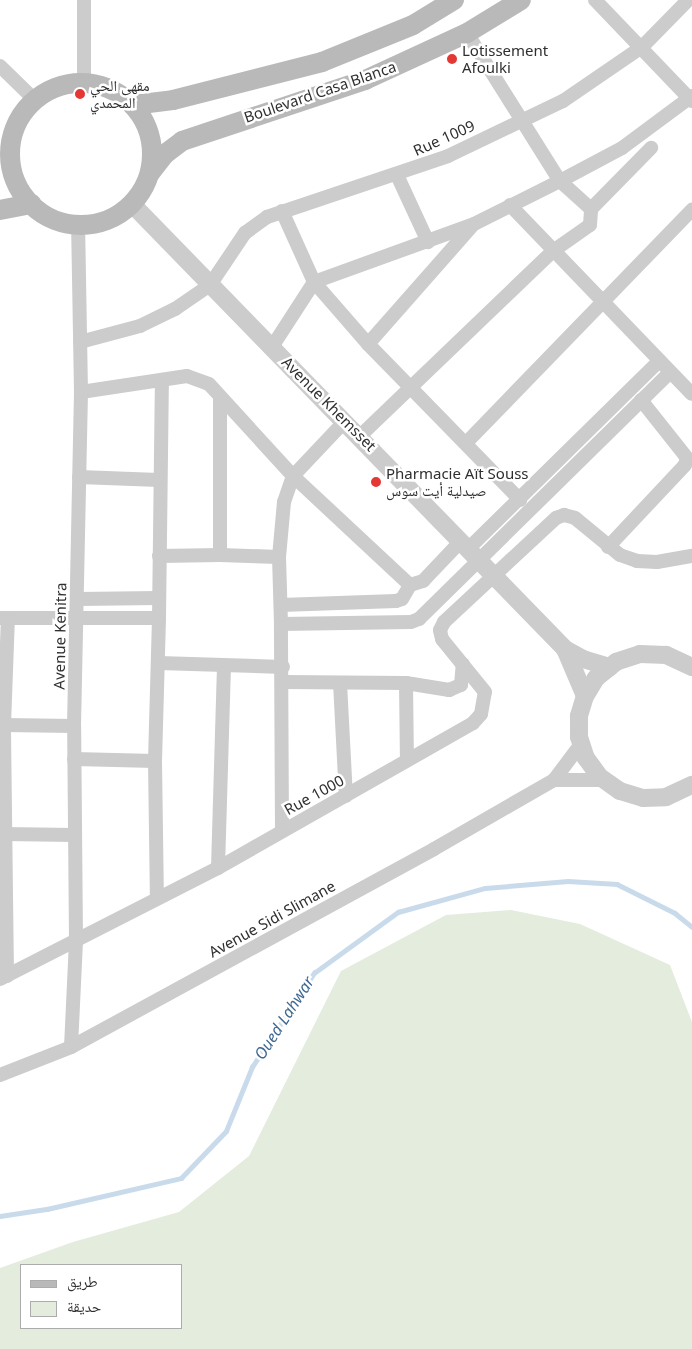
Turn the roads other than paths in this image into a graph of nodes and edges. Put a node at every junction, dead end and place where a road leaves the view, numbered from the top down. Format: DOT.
graph roads {
  1 [pos="84,0"];
  2 [pos="454,0"];
  3 [pos="521,0"];
  4 [pos="595,0"];
  5 [pos="688,0"];
  6 [pos="467,33"];
  7 [pos="642,47"];
  8 [pos="0,66"];
  9 [pos="84,82"];
  10 [pos="691,98"];
  11 [pos="35,100"];
  12 [pos="133,105"];
  13 [pos="520,121"];
  14 [pos="6,147"];
  15 [pos="651,148"];
  16 [pos="150,173"];
  17 [pos="397,175"];
  18 [pos="560,181"];
  19 [pos="31,204"];
  20 [pos="132,204"];
  21 [pos="510,205"];
  22 [pos="0,210"];
  23 [pos="591,210"];
  24 [pos="692,210"];
  25 [pos="282,211"];
  26 [pos="474,224"];
  27 [pos="78,226"];
  28 [pos="428,242"];
  29 [pos="553,251"];
  30 [pos="314,282"];
  31 [pos="210,285"];
  32 [pos="603,301"];
  33 [pos="80,342"];
  34 [pos="368,344"];
  35 [pos="272,347"];
  36 [pos="659,360"];
  37 [pos="670,372"];
  38 [pos="162,380"];
  39 [pos="410,388"];
  40 [pos="81,392"];
  41 [pos="692,394"];
  42 [pos="220,397"];
  43 [pos="641,400"];
  44 [pos="345,421"];
  45 [pos="360,436"];
  46 [pos="466,443"];
  47 [pos="293,476"];
  48 [pos="79,477"];
  49 [pos="159,480"];
  50 [pos="520,500"];
  51 [pos="608,547"];
  52 [pos="470,549"];
  53 [pos="220,555"];
  54 [pos="159,556"];
  55 [pos="692,556"];
  56 [pos="279,557"];
  57 [pos="495,576"];
  58 [pos="410,586"];
  59 [pos="159,598"];
  60 [pos="78,600"];
  61 [pos="280,605"];
  62 [pos="4,618"];
  63 [pos="78,618"];
  64 [pos="159,618"];
  65 [pos="281,624"];
  66 [pos="565,649"];
  67 [pos="159,663"];
  68 [pos="463,664"];
  69 [pos="224,666"];
  70 [pos="283,666"];
  71 [pos="692,666"];
  72 [pos="610,667"];
  73 [pos="284,682"];
  74 [pos="340,683"];
  75 [pos="406,683"];
  76 [pos="3,684"];
  77 [pos="585,696"];
  78 [pos="4,725"];
  79 [pos="74,726"];
  80 [pos="582,744"];
  81 [pos="2,759"];
  82 [pos="74,759"];
  83 [pos="155,760"];
  84 [pos="407,760"];
  85 [pos="554,780"];
  86 [pos="604,780"];
  87 [pos="692,785"];
  88 [pos="670,795"];
  89 [pos="346,796"];
  90 [pos="692,799"];
  91 [pos="282,831"];
  92 [pos="74,835"];
  93 [pos="3,838"];
  94 [pos="218,868"];
  95 [pos="157,897"];
  96 [pos="3,917"];
  97 [pos="76,940"];
  98 [pos="4,978"];
  99 [pos="71,1047"];
  100 [pos="0,1076"];
  1 -- 9 [label="street"];
  2 -- 12 [label="main road, Boulevard Casa Blanca"];
  3 -- 6 [label="main road, Boulevard Casa Blanca"];
  4 -- 7 [label="street"];
  5 -- 7 [label="street, Rue 1009"];
  6 -- 13 [label="street"];
  6 -- 16 [label="main road, Boulevard Casa Blanca"];
  7 -- 10 [label="street"];
  7 -- 13 [label="street, Rue 1009"];
  8 -- 11 [label="street"];
  9 -- 11 [label="main road"];
  9 -- 12 [label="main road"];
  10 -- 18 [label="street"];
  11 -- 14 [label="main road"];
  12 -- 16 [label="main road"];
  13 -- 17 [label="street, Rue 1009"];
  13 -- 18 [label="street"];
  14 -- 19 [label="main road"];
  15 -- 23 [label="street"];
  16 -- 20 [label="main road"];
  17 -- 25 [label="street, Rue 1009"];
  17 -- 28 [label="street"];
  18 -- 21 [label="street"];
  18 -- 23 [label="street"];
  19 -- 22 [label="main road"];
  19 -- 27 [label="main road"];
  20 -- 27 [label="main road"];
  20 -- 31 [label="street, Avenue Khemsset"];
  21 -- 26 [label="street"];
  21 -- 29 [label="street"];
  23 -- 29 [label="street"];
  24 -- 32 [label="street"];
  25 -- 30 [label="street"];
  25 -- 31 [label="street, Rue 1009"];
  26 -- 28 [label="street"];
  26 -- 34 [label="street"];
  27 -- 33 [label="street, Avenue Kenitra"];
  28 -- 30 [label="street"];
  29 -- 32 [label="street"];
  29 -- 39 [label="street"];
  30 -- 34 [label="street"];
  30 -- 35 [label="street"];
  31 -- 33 [label="street"];
  31 -- 35 [label="street, Avenue Khemsset"];
  32 -- 36 [label="street"];
  32 -- 46 [label="street"];
  33 -- 40 [label="street, Avenue Kenitra"];
  34 -- 39 [label="street"];
  35 -- 44 [label="street, Avenue Khemsset"];
  36 -- 37 [label="street"];
  36 -- 50 [label="street"];
  37 -- 41 [label="street"];
  37 -- 43 [label="street"];
  38 -- 40 [label="street"];
  38 -- 42 [label="street"];
  38 -- 49 [label="street"];
  39 -- 45 [label="street"];
  39 -- 46 [label="street"];
  40 -- 48 [label="street, Avenue Kenitra"];
  42 -- 47 [label="street"];
  42 -- 53 [label="street"];
  43 -- 51 [label="street"];
  43 -- 52 [label="street"];
  44 -- 45 [label="street, Avenue Khemsset"];
  44 -- 47 [label="street"];
  45 -- 52 [label="street, Avenue Khemsset"];
  46 -- 50 [label="street"];
  47 -- 56 [label="street"];
  47 -- 58 [label="street"];
  48 -- 49 [label="street"];
  48 -- 60 [label="street, Avenue Kenitra"];
  49 -- 54 [label="street"];
  50 -- 52 [label="street"];
  51 -- 55 [label="street"];
  51 -- 57 [label="street"];
  52 -- 57 [label="street, Avenue Khemsset"];
  52 -- 58 [label="street"];
  52 -- 65 [label="street"];
  53 -- 54 [label="street"];
  53 -- 56 [label="street"];
  54 -- 59 [label="street"];
  56 -- 61 [label="street"];
  57 -- 66 [label="street, Avenue Khemsset"];
  57 -- 68 [label="street, Rue 1000"];
  58 -- 61 [label="street"];
  59 -- 60 [label="street"];
  59 -- 64 [label="street"];
  60 -- 63 [label="street, Avenue Kenitra"];
  61 -- 65 [label="street"];
  62 -- 63 [label="street"];
  62 -- 76 [label="street"];
  63 -- 64 [label="street"];
  63 -- 79 [label="street, Avenue Kenitra"];
  64 -- 67 [label="street"];
  65 -- 70 [label="street"];
  66 -- 72 [label="street, Avenue Khemsset"];
  66 -- 77 [label="street, Avenue Khemsset"];
  67 -- 69 [label="street"];
  67 -- 83 [label="street"];
  68 -- 75 [label="street"];
  68 -- 84 [label="street, Rue 1000"];
  69 -- 70 [label="street"];
  69 -- 94 [label="street"];
  70 -- 73 [label="street"];
  71 -- 72 [label="street"];
  72 -- 77 [label="street"];
  73 -- 74 [label="street"];
  73 -- 91 [label="street"];
  74 -- 75 [label="street"];
  74 -- 89 [label="street"];
  75 -- 84 [label="street"];
  76 -- 78 [label="street"];
  77 -- 80 [label="street"];
  78 -- 79 [label="street"];
  78 -- 81 [label="street"];
  79 -- 82 [label="street, Avenue Kenitra"];
  80 -- 85 [label="street, Avenue Sidi Slimane"];
  80 -- 86 [label="street"];
  81 -- 93 [label="street"];
  82 -- 83 [label="street"];
  82 -- 92 [label="street, Avenue Kenitra"];
  83 -- 95 [label="street"];
  84 -- 89 [label="street, Rue 1000"];
  85 -- 86 [label="street, Avenue Sidi Slimane"];
  85 -- 99 [label="street, Avenue Sidi Slimane"];
  86 -- 88 [label="street"];
  87 -- 88 [label="street"];
  88 -- 90 [label="street"];
  89 -- 91 [label="street, Rue 1000"];
  91 -- 94 [label="street, Rue 1000"];
  92 -- 93 [label="street"];
  92 -- 97 [label="street, Avenue Kenitra"];
  93 -- 96 [label="street"];
  94 -- 95 [label="street, Rue 1000"];
  95 -- 97 [label="street, Rue 1000"];
  96 -- 98 [label="street"];
  97 -- 98 [label="street, Rue 1000"];
  97 -- 99 [label="street, Avenue Kenitra"];
  99 -- 100 [label="street, Avenue Sidi Slimane"];
}
